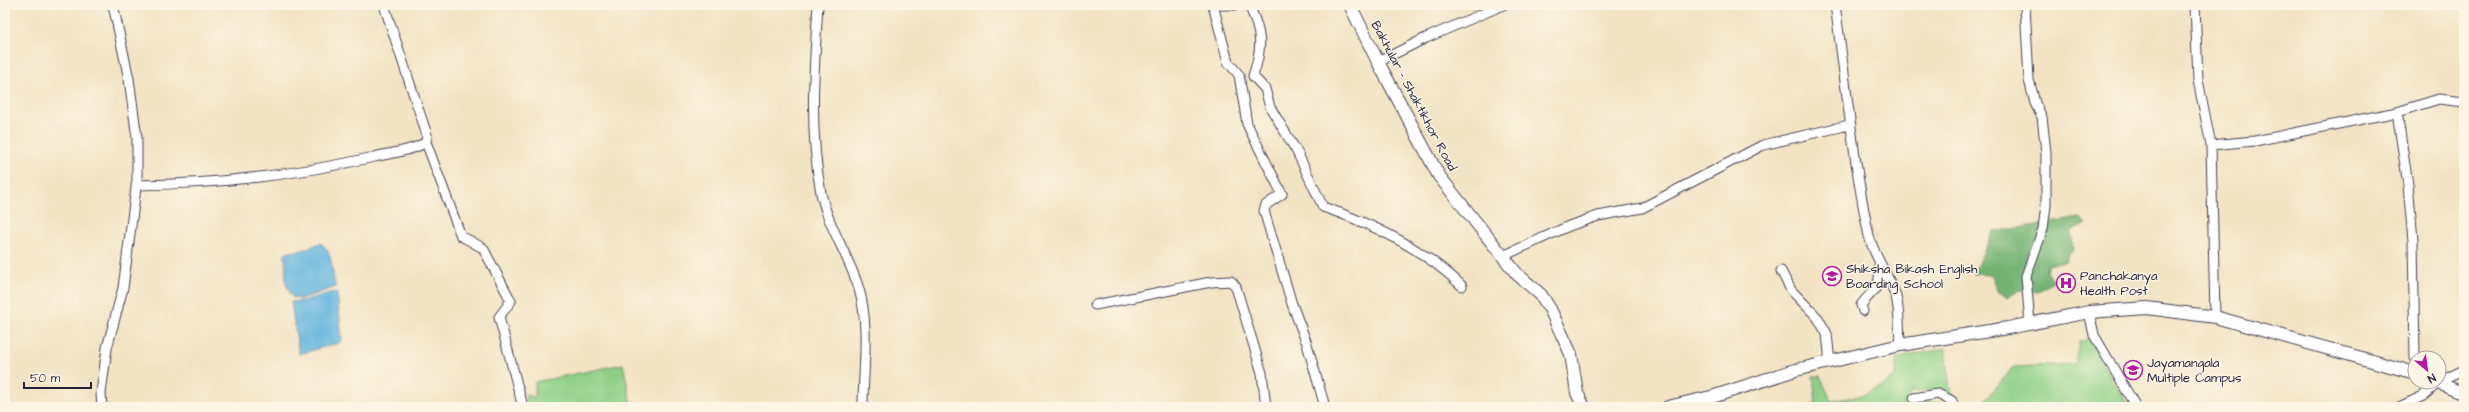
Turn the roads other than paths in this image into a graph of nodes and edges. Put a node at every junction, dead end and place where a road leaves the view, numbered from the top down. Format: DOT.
graph roads {
  1 [pos="113,5"];
  2 [pos="384,5"];
  3 [pos="818,5"];
  4 [pos="1213,5"];
  5 [pos="1220,5"];
  6 [pos="1236,5"];
  7 [pos="1249,5"];
  8 [pos="1350,5"];
  9 [pos="1503,5"];
  10 [pos="1835,5"];
  11 [pos="2025,5"];
  12 [pos="2195,5"];
  13 [pos="1378,62"];
  14 [pos="2464,102"];
  15 [pos="2398,112"];
  16 [pos="1849,125"];
  17 [pos="426,142"];
  18 [pos="2211,145"];
  19 [pos="136,185"];
  20 [pos="1503,256"];
  21 [pos="1879,264"];
  22 [pos="1781,272"];
  23 [pos="1462,286"];
  24 [pos="1095,305"];
  25 [pos="1863,311"];
  26 [pos="2089,312"];
  27 [pos="2215,317"];
  28 [pos="2030,324"];
  29 [pos="1900,345"];
  30 [pos="2415,350"];
  31 [pos="1830,362"];
  32 [pos="2464,370"];
  33 [pos="2407,371"];
  34 [pos="2447,378"];
  35 [pos="2447,386"];
  36 [pos="2429,390"];
  37 [pos="2464,394"];
  38 [pos="1914,398"];
  39 [pos="1702,403"];
  40 [pos="102,407"];
  41 [pos="523,407"];
  42 [pos="863,407"];
  43 [pos="1266,407"];
  44 [pos="1325,407"];
  45 [pos="1584,407"];
  46 [pos="1668,407"];
  47 [pos="1954,407"];
  48 [pos="2136,407"];
  49 [pos="2399,407"];
  1 -- 19 [label="street"];
  2 -- 17 [label="street"];
  3 -- 42 [label="street"];
  4 -- 44 [label="street"];
  5 -- 6 [label="street"];
  7 -- 23 [label="street"];
  8 -- 13 [label="street, Bakhular - Shaktikhor Road"];
  9 -- 13 [label="street"];
  10 -- 16 [label="street"];
  11 -- 28 [label="street"];
  12 -- 18 [label="street"];
  13 -- 20 [label="street, Bakhular - Shaktikhor Road"];
  14 -- 15 [label="street"];
  15 -- 18 [label="street"];
  15 -- 30 [label="street"];
  16 -- 20 [label="street"];
  16 -- 21 [label="street"];
  17 -- 19 [label="street"];
  17 -- 41 [label="street"];
  18 -- 27 [label="street"];
  19 -- 40 [label="street"];
  20 -- 45 [label="street, Bakhular - Shaktikhor Road"];
  21 -- 25 [label="street"];
  21 -- 29 [label="street"];
  22 -- 31 [label="street"];
  24 -- 43 [label="street"];
  26 -- 27 [label="street"];
  26 -- 28 [label="street"];
  26 -- 48 [label="street"];
  27 -- 33 [label="street"];
  28 -- 29 [label="street"];
  29 -- 31 [label="street"];
  31 -- 39 [label="street"];
  32 -- 34 [label="street"];
  35 -- 37 [label="street"];
  36 -- 49 [label="street"];
  38 -- 47 [label="street"];
  39 -- 46 [label="street"];
}
